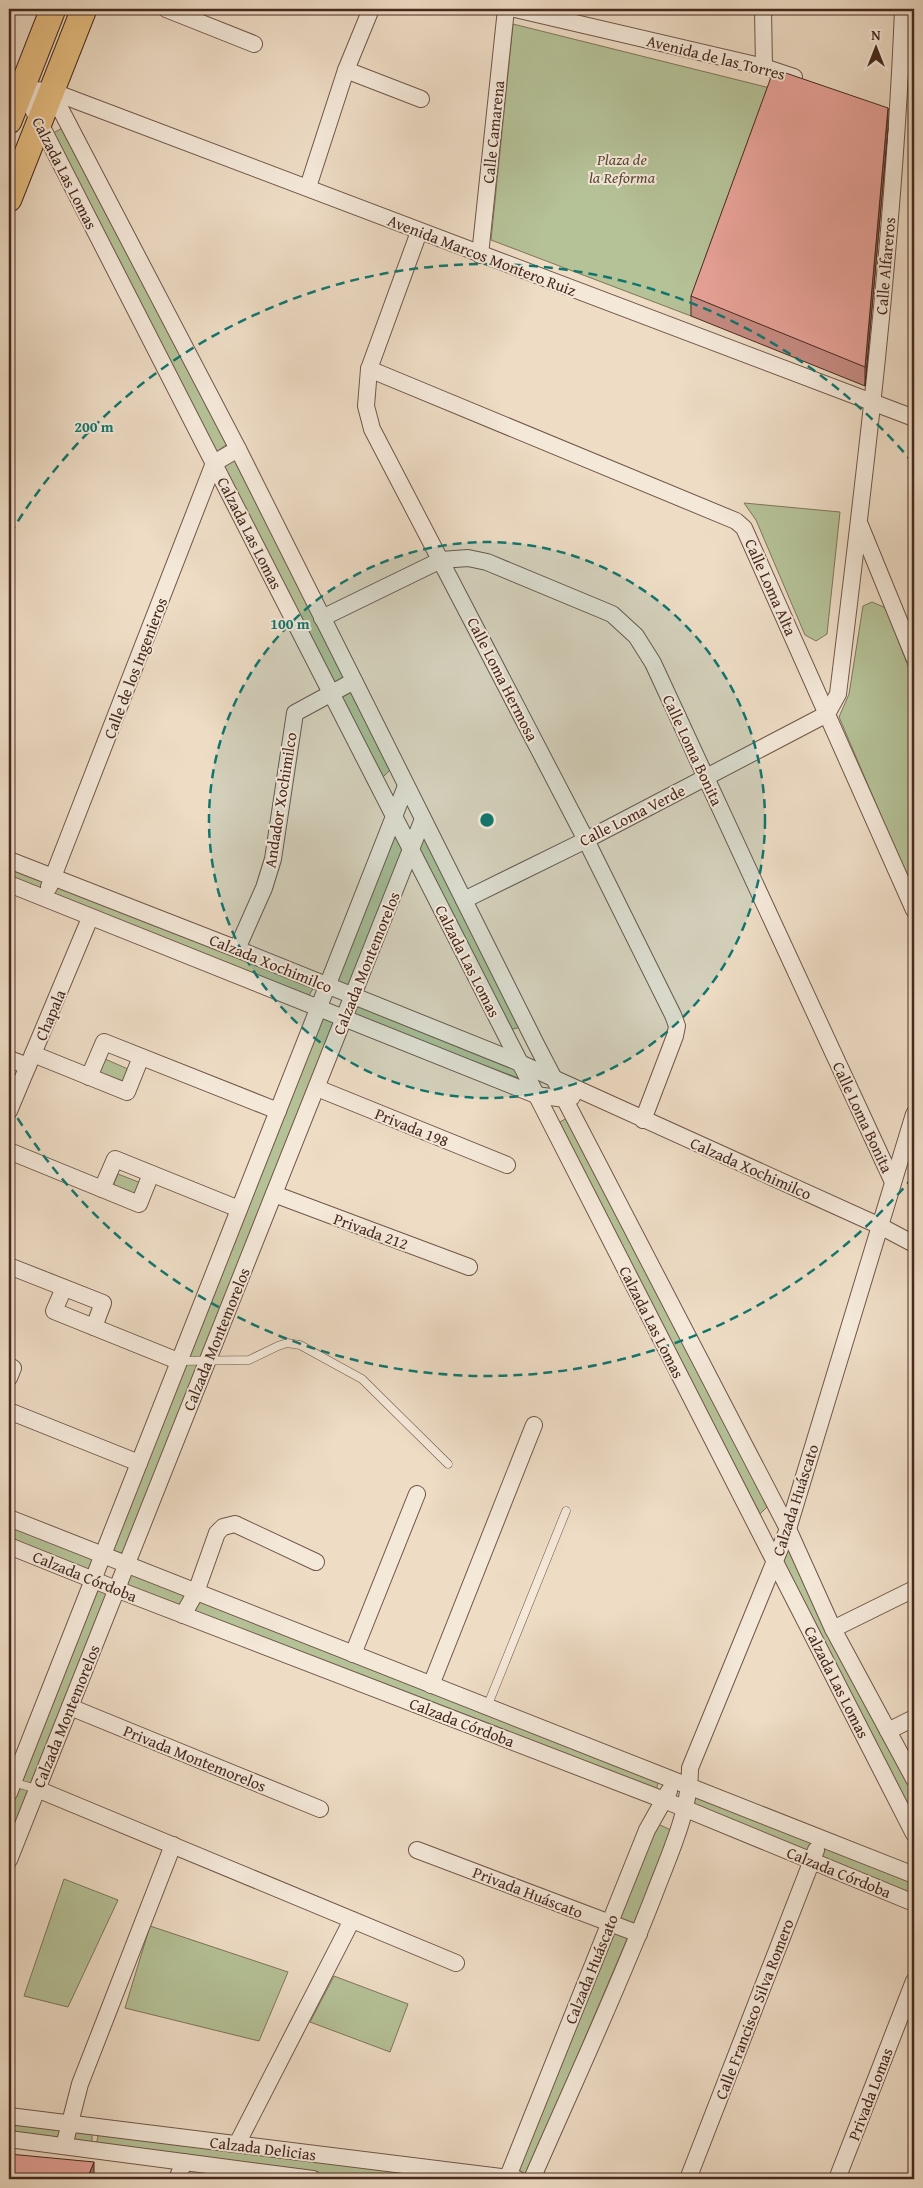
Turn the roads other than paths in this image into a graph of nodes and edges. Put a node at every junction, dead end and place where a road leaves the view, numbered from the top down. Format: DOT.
graph roads {
  1 [pos="53,9"];
  2 [pos="84,9"];
  3 [pos="166,9"];
  4 [pos="371,9"];
  5 [pos="506,9"];
  6 [pos="515,9"];
  7 [pos="763,9"];
  8 [pos="903,9"];
  9 [pos="254,44"];
  10 [pos="764,67"];
  11 [pos="346,70"];
  12 [pos="809,82"];
  13 [pos="907,87"];
  14 [pos="16,89"];
  15 [pos="51,91"];
  16 [pos="421,99"];
  17 [pos="881,106"];
  18 [pos="907,114"];
  19 [pos="9,121"];
  20 [pos="39,123"];
  21 [pos="308,187"];
  22 [pos="9,199"];
  23 [pos="419,232"];
  24 [pos="480,255"];
  25 [pos="369,369"];
  26 [pos="873,402"];
  27 [pos="914,418"];
  28 [pos="238,449"];
  29 [pos="214,463"];
  30 [pos="859,523"];
  31 [pos="441,560"];
  32 [pos="322,618"];
  33 [pos="914,657"];
  34 [pos="354,681"];
  35 [pos="331,692"];
  36 [pos="826,714"];
  37 [pos="706,777"];
  38 [pos="406,786"];
  39 [pos="394,817"];
  40 [pos="423,819"];
  41 [pos="586,840"];
  42 [pos="410,850"];
  43 [pos="9,860"];
  44 [pos="53,878"];
  45 [pos="9,884"];
  46 [pos="44,898"];
  47 [pos="464,900"];
  48 [pos="914,910"];
  49 [pos="90,918"];
  50 [pos="237,949"];
  51 [pos="327,987"];
  52 [pos="352,997"];
  53 [pos="318,1010"];
  54 [pos="343,1019"];
  55 [pos="141,1057"];
  56 [pos="9,1059"];
  57 [pos="31,1060"];
  58 [pos="520,1063"];
  59 [pos="89,1077"];
  60 [pos="555,1078"];
  61 [pos="317,1088"];
  62 [pos="586,1093"];
  63 [pos="536,1095"];
  64 [pos="565,1099"];
  65 [pos="9,1111"];
  66 [pos="278,1111"];
  67 [pos="914,1114"];
  68 [pos="643,1120"];
  69 [pos="9,1151"];
  70 [pos="507,1165"];
  71 [pos="151,1174"];
  72 [pos="892,1180"];
  73 [pos="102,1189"];
  74 [pos="274,1194"];
  75 [pos="239,1209"];
  76 [pos="880,1226"];
  77 [pos="914,1244"];
  78 [pos="219,1261"];
  79 [pos="9,1266"];
  80 [pos="469,1267"];
  81 [pos="243,1270"];
  82 [pos="64,1288"];
  83 [pos="94,1327"];
  84 [pos="208,1359"];
  85 [pos="178,1361"];
  86 [pos="9,1366"];
  87 [pos="9,1378"];
  88 [pos="9,1411"];
  89 [pos="534,1425"];
  90 [pos="150,1435"];
  91 [pos="174,1444"];
  92 [pos="139,1464"];
  93 [pos="448,1464"];
  94 [pos="418,1494"];
  95 [pos="566,1511"];
  96 [pos="9,1518"];
  97 [pos="788,1529"];
  98 [pos="9,1546"];
  99 [pos="102,1556"];
  100 [pos="316,1562"];
  101 [pos="775,1562"];
  102 [pos="126,1565"];
  103 [pos="93,1580"];
  104 [pos="116,1589"];
  105 [pos="914,1589"];
  106 [pos="196,1592"];
  107 [pos="183,1615"];
  108 [pos="833,1629"];
  109 [pos="353,1654"];
  110 [pos="386,1667"];
  111 [pos="431,1685"];
  112 [pos="378,1690"];
  113 [pos="70,1707"];
  114 [pos="487,1707"];
  115 [pos="914,1718"];
  116 [pos="888,1731"];
  117 [pos="914,1779"];
  118 [pos="682,1783"];
  119 [pos="10,1785"];
  120 [pos="37,1789"];
  121 [pos="664,1800"];
  122 [pos="684,1808"];
  123 [pos="320,1809"];
  124 [pos="914,1834"];
  125 [pos="820,1838"];
  126 [pos="173,1845"];
  127 [pos="417,1850"];
  128 [pos="9,1860"];
  129 [pos="812,1860"];
  130 [pos="914,1875"];
  131 [pos="914,1903"];
  132 [pos="352,1920"];
  133 [pos="609,1924"];
  134 [pos="639,1934"];
  135 [pos="456,1963"];
  136 [pos="914,1981"];
  137 [pos="9,2116"];
  138 [pos="68,2124"];
  139 [pos="95,2127"];
  140 [pos="9,2138"];
  141 [pos="237,2144"];
  142 [pos="64,2146"];
  143 [pos="91,2149"];
  144 [pos="184,2162"];
  145 [pos="177,2179"];
  146 [pos="313,2179"];
  147 [pos="510,2179"];
  148 [pos="532,2179"];
  149 [pos="688,2179"];
  150 [pos="837,2179"];
  1 -- 14 [label="main road"];
  2 -- 15 [label="main road"];
  3 -- 9 [label="street"];
  4 -- 11 [label="street"];
  5 -- 24 [label="street, Calle Camarena"];
  6 -- 10 [label="street, Avenida de las Torres"];
  7 -- 10 [label="street"];
  8 -- 13 [label="street, Calle Alfareros"];
  10 -- 12 [label="street, Avenida de las Torres"];
  11 -- 16 [label="street"];
  11 -- 21 [label="street"];
  13 -- 18 [label="street, Calle Alfareros"];
  14 -- 15 [label="street, Avenida Marcos Montero Ruiz"];
  14 -- 19 [label="main road"];
  14 -- 20 [label="street, Calzada Las Lomas"];
  15 -- 20 [label="main road"];
  15 -- 21 [label="street, Avenida Marcos Montero Ruiz"];
  15 -- 28 [label="street, Calzada Las Lomas"];
  17 -- 18 [label="street"];
  18 -- 26 [label="street, Calle Alfareros"];
  20 -- 22 [label="main road"];
  20 -- 29 [label="street, Calzada Las Lomas"];
  21 -- 23 [label="street, Avenida Marcos Montero Ruiz"];
  23 -- 24 [label="street, Avenida Marcos Montero Ruiz"];
  23 -- 25 [label="street, Calle Loma Hermosa"];
  24 -- 26 [label="street, Avenida Marcos Montero Ruiz"];
  25 -- 31 [label="street, Calle Loma Hermosa"];
  25 -- 36 [label="street, Calle Loma Alta"];
  26 -- 27 [label="street, Avenida Marcos Montero Ruiz"];
  26 -- 30 [label="street, Calle Alfareros"];
  28 -- 29 [label="street"];
  28 -- 32 [label="street, Calzada Las Lomas"];
  29 -- 35 [label="street, Calzada Las Lomas"];
  29 -- 44 [label="street, Calle de los Ingenieros"];
  30 -- 33 [label="street, Calle Alfareros"];
  30 -- 36 [label="street, Calle Alfareros"];
  31 -- 32 [label="street, Calle Loma Bonita"];
  31 -- 37 [label="street, Calle Loma Bonita"];
  31 -- 41 [label="street, Calle Loma Hermosa"];
  32 -- 34 [label="street, Calzada Las Lomas"];
  34 -- 35 [label="street, Andador Xochimilco"];
  34 -- 38 [label="street, Calzada Las Lomas"];
  35 -- 39 [label="street, Calzada Las Lomas"];
  35 -- 50 [label="street, Andador Xochimilco"];
  36 -- 37 [label="street, Calle Loma Verde"];
  36 -- 48 [label="street, Calle Loma Alta"];
  37 -- 41 [label="street, Calle Loma Verde"];
  37 -- 72 [label="street, Calle Loma Bonita"];
  38 -- 39 [label="street, Calzada Montemorelos"];
  38 -- 40 [label="street, Calzada Las Lomas"];
  39 -- 42 [label="street, Calzada Las Lomas"];
  39 -- 51 [label="street, Calzada Montemorelos"];
  40 -- 42 [label="street, Calzada Montemorelos"];
  40 -- 47 [label="street, Calzada Las Lomas"];
  41 -- 47 [label="street, Calle Loma Verde"];
  41 -- 68 [label="street, Calle Loma Hermosa"];
  42 -- 52 [label="street, Calzada Montemorelos"];
  42 -- 58 [label="street, Calzada Las Lomas"];
  43 -- 44 [label="street, Calzada Xochimilco"];
  44 -- 46 [label="street, Calle de los Ingenieros"];
  44 -- 50 [label="street, Calzada Xochimilco"];
  45 -- 46 [label="street, Calzada Xochimilco"];
  46 -- 49 [label="street, Calzada Xochimilco"];
  47 -- 60 [label="street, Calzada Las Lomas"];
  49 -- 53 [label="street, Calzada Xochimilco"];
  49 -- 57 [label="street, Chapala"];
  50 -- 51 [label="street, Calzada Xochimilco"];
  51 -- 52 [label="street, Calzada Xochimilco"];
  51 -- 53 [label="street, Calzada Montemorelos"];
  52 -- 54 [label="street, Calzada Montemorelos"];
  52 -- 58 [label="street, Calzada Xochimilco"];
  53 -- 54 [label="street, Calzada Xochimilco"];
  53 -- 66 [label="street, Calzada Montemorelos"];
  54 -- 61 [label="street, Calzada Montemorelos"];
  54 -- 63 [label="street, Calzada Xochimilco"];
  55 -- 59 [label="street"];
  55 -- 59 [label="street"];
  55 -- 66 [label="street"];
  56 -- 57 [label="street"];
  57 -- 59 [label="street"];
  57 -- 65 [label="street, Chapala"];
  58 -- 60 [label="street, Calzada Xochimilco"];
  58 -- 63 [label="street, Calzada Las Lomas"];
  60 -- 62 [label="street, Calzada Xochimilco"];
  60 -- 64 [label="street, Calzada Las Lomas"];
  61 -- 70 [label="street, Privada 198"];
  61 -- 74 [label="street, Calzada Montemorelos"];
  62 -- 64 [label="street, Calzada Xochimilco"];
  62 -- 68 [label="street, Calzada Xochimilco"];
  63 -- 64 [label="street, Calzada Xochimilco"];
  63 -- 101 [label="street, Calzada Las Lomas"];
  64 -- 97 [label="street, Calzada Las Lomas"];
  66 -- 75 [label="street, Calzada Montemorelos"];
  67 -- 72 [label="street, Calzada Huáscato"];
  68 -- 76 [label="street, Calzada Xochimilco"];
  69 -- 73 [label="street"];
  71 -- 73 [label="street"];
  71 -- 73 [label="street"];
  71 -- 75 [label="street"];
  72 -- 76 [label="street, Calzada Huáscato"];
  74 -- 80 [label="street, Privada 212"];
  74 -- 81 [label="street, Calzada Montemorelos"];
  75 -- 78 [label="street, Calzada Montemorelos"];
  76 -- 77 [label="street, Calzada Xochimilco"];
  76 -- 97 [label="street, Calzada Huáscato"];
  78 -- 81 [label="street"];
  78 -- 85 [label="street, Calzada Montemorelos"];
  79 -- 82 [label="street"];
  81 -- 84 [label="street, Calzada Montemorelos"];
  82 -- 83 [label="street"];
  82 -- 83 [label="street"];
  83 -- 85 [label="street"];
  84 -- 85 [label="lane"];
  84 -- 91 [label="street, Calzada Montemorelos"];
  84 -- 93 [label="lane"];
  85 -- 90 [label="street, Calzada Montemorelos"];
  86 -- 87 [label="street"];
  88 -- 92 [label="street"];
  89 -- 111 [label="street"];
  90 -- 91 [label="street"];
  90 -- 92 [label="street, Calzada Montemorelos"];
  91 -- 102 [label="street, Calzada Montemorelos"];
  92 -- 99 [label="street, Calzada Montemorelos"];
  94 -- 109 [label="street"];
  95 -- 114 [label="lane"];
  96 -- 99 [label="street, Calzada Córdoba"];
  97 -- 101 [label="street, Calzada Huáscato"];
  97 -- 108 [label="street, Calzada Las Lomas"];
  98 -- 103 [label="street, Calzada Córdoba"];
  99 -- 102 [label="street, Calzada Córdoba"];
  99 -- 103 [label="street, Calzada Montemorelos"];
  100 -- 106 [label="street"];
  101 -- 118 [label="street, Calzada Huáscato"];
  101 -- 124 [label="street, Calzada Las Lomas"];
  102 -- 104 [label="street, Calzada Montemorelos"];
  102 -- 106 [label="street, Calzada Córdoba"];
  103 -- 104 [label="street, Calzada Córdoba"];
  103 -- 119 [label="street, Calzada Montemorelos"];
  104 -- 107 [label="street, Calzada Córdoba"];
  104 -- 113 [label="street, Calzada Montemorelos"];
  105 -- 108 [label="street"];
  106 -- 107 [label="street"];
  106 -- 109 [label="street, Calzada Córdoba"];
  107 -- 112 [label="street, Calzada Córdoba"];
  108 -- 116 [label="street, Calzada Las Lomas"];
  109 -- 110 [label="street, Calzada Córdoba"];
  110 -- 111 [label="street, Calzada Córdoba"];
  110 -- 112 [label="street"];
  111 -- 114 [label="street, Calzada Córdoba"];
  112 -- 121 [label="street, Calzada Córdoba"];
  113 -- 120 [label="street, Calzada Montemorelos"];
  113 -- 123 [label="street, Privada Montemorelos"];
  114 -- 118 [label="street, Calzada Córdoba"];
  115 -- 116 [label="street"];
  116 -- 117 [label="street, Calzada Las Lomas"];
  118 -- 121 [label="street, Calzada Huáscato"];
  118 -- 122 [label="street, Calzada Huáscato"];
  118 -- 125 [label="street, Calzada Córdoba"];
  119 -- 120 [label="lane"];
  120 -- 126 [label="street"];
  120 -- 128 [label="street, Calzada Montemorelos"];
  121 -- 122 [label="street, Calzada Córdoba"];
  121 -- 133 [label="street, Calzada Huáscato"];
  122 -- 129 [label="street, Calzada Córdoba"];
  122 -- 134 [label="street, Calzada Huáscato"];
  125 -- 129 [label="street, Calle Francisco Silva Romero"];
  125 -- 130 [label="street, Calzada Córdoba"];
  126 -- 132 [label="street"];
  126 -- 138 [label="street"];
  127 -- 133 [label="street, Privada Huáscato"];
  129 -- 131 [label="street, Calzada Córdoba"];
  129 -- 149 [label="street, Calle Francisco Silva Romero"];
  132 -- 135 [label="street"];
  132 -- 141 [label="street"];
  133 -- 134 [label="street, Privada Huáscato"];
  133 -- 147 [label="street, Calzada Huáscato"];
  134 -- 148 [label="street, Calzada Huáscato"];
  136 -- 150 [label="street, Privada Lomas"];
  137 -- 138 [label="street, Calzada Delicias"];
  138 -- 139 [label="street, Calzada Delicias"];
  138 -- 142 [label="street"];
  139 -- 141 [label="street, Calzada Delicias"];
  139 -- 143 [label="street"];
  140 -- 142 [label="street, Calzada Delicias"];
  141 -- 147 [label="street, Calzada Delicias"];
  142 -- 143 [label="street, Calzada Delicias"];
  143 -- 144 [label="street, Calzada Delicias"];
  144 -- 145 [label="street"];
  144 -- 146 [label="street, Calzada Delicias"];
}
